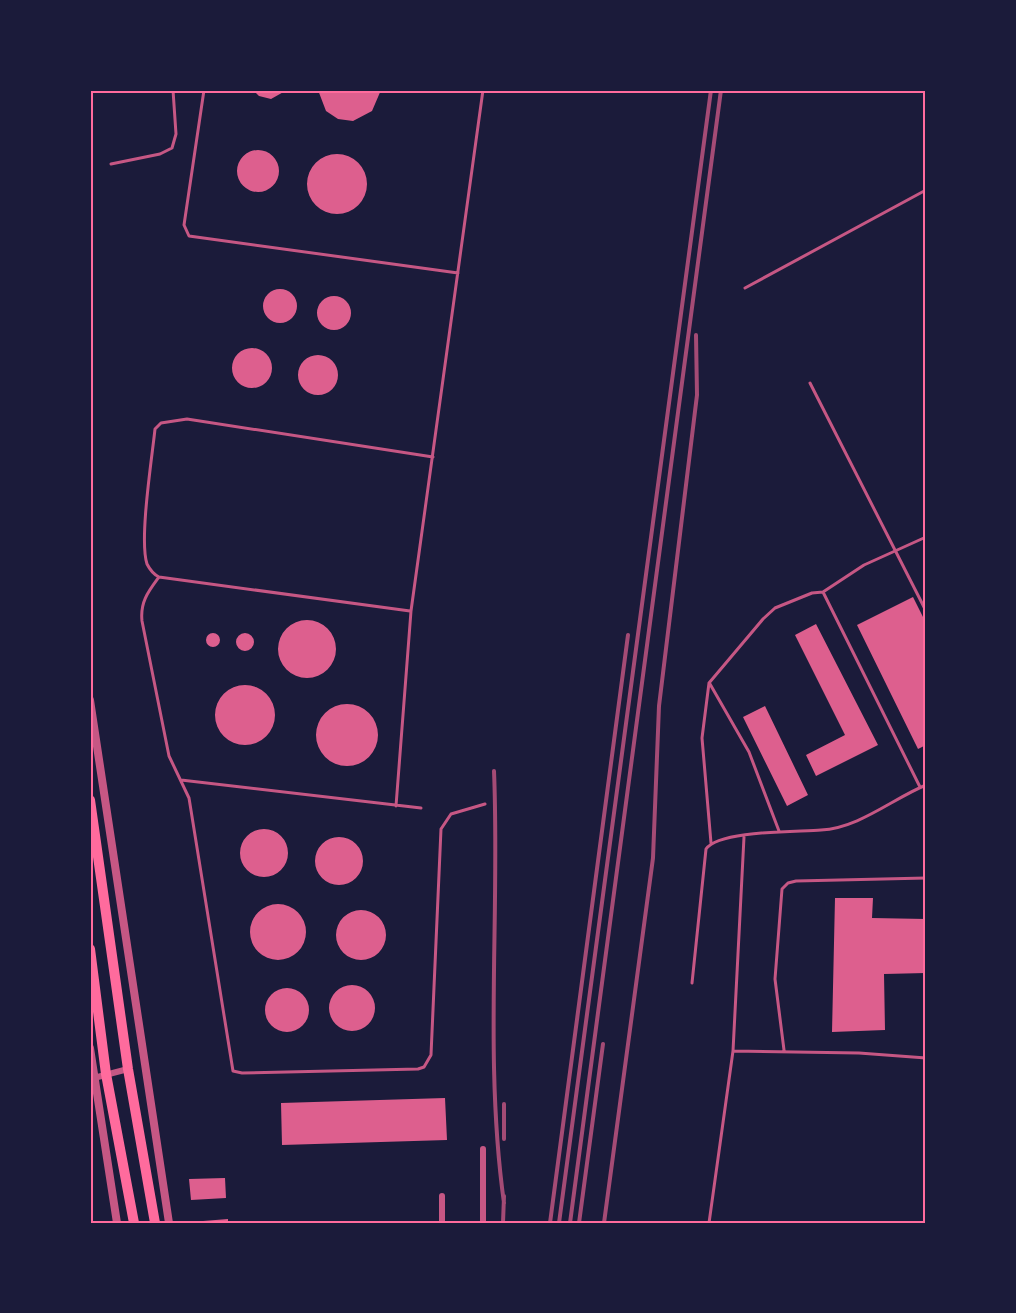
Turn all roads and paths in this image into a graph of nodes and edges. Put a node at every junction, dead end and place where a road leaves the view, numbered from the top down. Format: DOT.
graph roads {
  1 [pos="173,90"];
  2 [pos="204,90"];
  3 [pos="483,90"];
  4 [pos="111,164"];
  5 [pos="926,190"];
  6 [pos="458,273"];
  7 [pos="745,288"];
  8 [pos="810,383"];
  9 [pos="434,457"];
  10 [pos="926,537"];
  11 [pos="894,551"];
  12 [pos="159,577"];
  13 [pos="823,592"];
  14 [pos="411,611"];
  15 [pos="926,611"];
  16 [pos="709,683"];
  17 [pos="90,700"];
  18 [pos="181,780"];
  19 [pos="926,785"];
  20 [pos="920,787"];
  21 [pos="90,801"];
  22 [pos="485,804"];
  23 [pos="396,806"];
  24 [pos="421,808"];
  25 [pos="780,831"];
  26 [pos="744,837"];
  27 [pos="711,843"];
  28 [pos="926,879"];
  29 [pos="90,949"];
  30 [pos="692,983"];
  31 [pos="90,1048"];
  32 [pos="784,1050"];
  33 [pos="733,1051"];
  34 [pos="926,1058"];
  35 [pos="128,1069"];
  36 [pos="106,1074"];
  37 [pos="92,1078"];
  38 [pos="483,1149"];
  39 [pos="442,1196"];
  40 [pos="117,1223"];
  41 [pos="134,1223"];
  42 [pos="154,1223"];
  43 [pos="169,1223"];
  44 [pos="442,1223"];
  45 [pos="483,1223"];
  46 [pos="709,1223"];
  1 -- 4 [label="lane"];
  2 -- 6 [label="lane"];
  3 -- 6 [label="lane"];
  5 -- 7 [label="lane"];
  6 -- 9 [label="lane"];
  8 -- 11 [label="lane"];
  9 -- 12 [label="lane"];
  9 -- 14 [label="lane"];
  10 -- 11 [label="lane"];
  11 -- 13 [label="lane"];
  11 -- 15 [label="lane"];
  12 -- 14 [label="lane"];
  12 -- 18 [label="lane"];
  13 -- 16 [label="lane"];
  13 -- 20 [label="lane"];
  14 -- 23 [label="lane"];
  16 -- 25 [label="lane"];
  16 -- 27 [label="lane"];
  17 -- 43 [label="street"];
  18 -- 22 [label="lane"];
  18 -- 23 [label="lane"];
  19 -- 20 [label="lane"];
  20 -- 25 [label="lane"];
  21 -- 35 [label="highway"];
  23 -- 24 [label="lane"];
  25 -- 26 [label="lane"];
  26 -- 27 [label="lane"];
  26 -- 33 [label="lane"];
  27 -- 30 [label="lane"];
  28 -- 32 [label="lane"];
  29 -- 36 [label="highway"];
  31 -- 37 [label="street"];
  32 -- 33 [label="lane"];
  32 -- 34 [label="lane"];
  33 -- 46 [label="lane"];
  35 -- 36 [label="street"];
  35 -- 42 [label="highway"];
  36 -- 37 [label="street"];
  36 -- 41 [label="highway"];
  37 -- 40 [label="street"];
  38 -- 45 [label="street"];
  39 -- 44 [label="street"];
}
